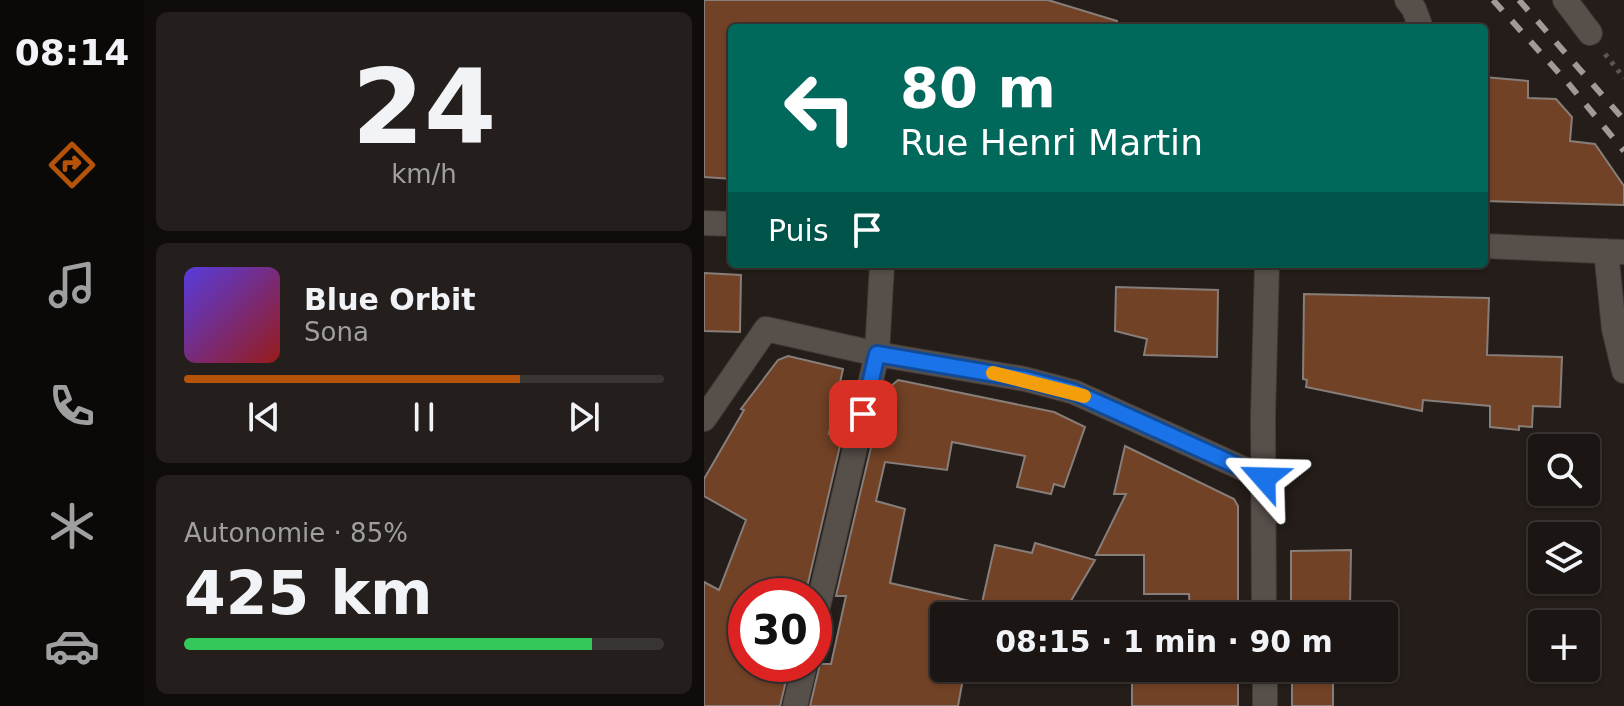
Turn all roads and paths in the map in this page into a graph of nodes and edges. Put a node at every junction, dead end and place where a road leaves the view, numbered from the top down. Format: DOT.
graph roads {
  1 [pos="1407,0"];
  2 [pos="1565,0"];
  3 [pos="1420,24"];
  4 [pos="1590,33"];
  5 [pos="704,223"];
  6 [pos="728,224"];
  7 [pos="1488,246"];
  8 [pos="1615,251"];
  9 [pos="882,268"];
  10 [pos="1267,268"];
  11 [pos="877,354"];
  12 [pos="1624,371"];
  13 [pos="704,419"];
  14 [pos="1264,478"];
  15 [pos="825,578"];
  16 [pos="1264,602"];
  17 [pos="801,682"];
  18 [pos="1265,682"];
  19 [pos="795,706"];
  20 [pos="1265,706"];
  1 -- 3 [label="street"];
  2 -- 4 [label="street"];
  5 -- 6 [label="street"];
  7 -- 8 [label="street"];
  8 -- 12 [label="street"];
  9 -- 11 [label="street"];
  10 -- 14 [label="street"];
  11 -- 13 [label="street"];
  11 -- 14 [label="street"];
  11 -- 15 [label="street"];
  14 -- 16 [label="street"];
  17 -- 19 [label="street"];
  18 -- 20 [label="street"];
}
